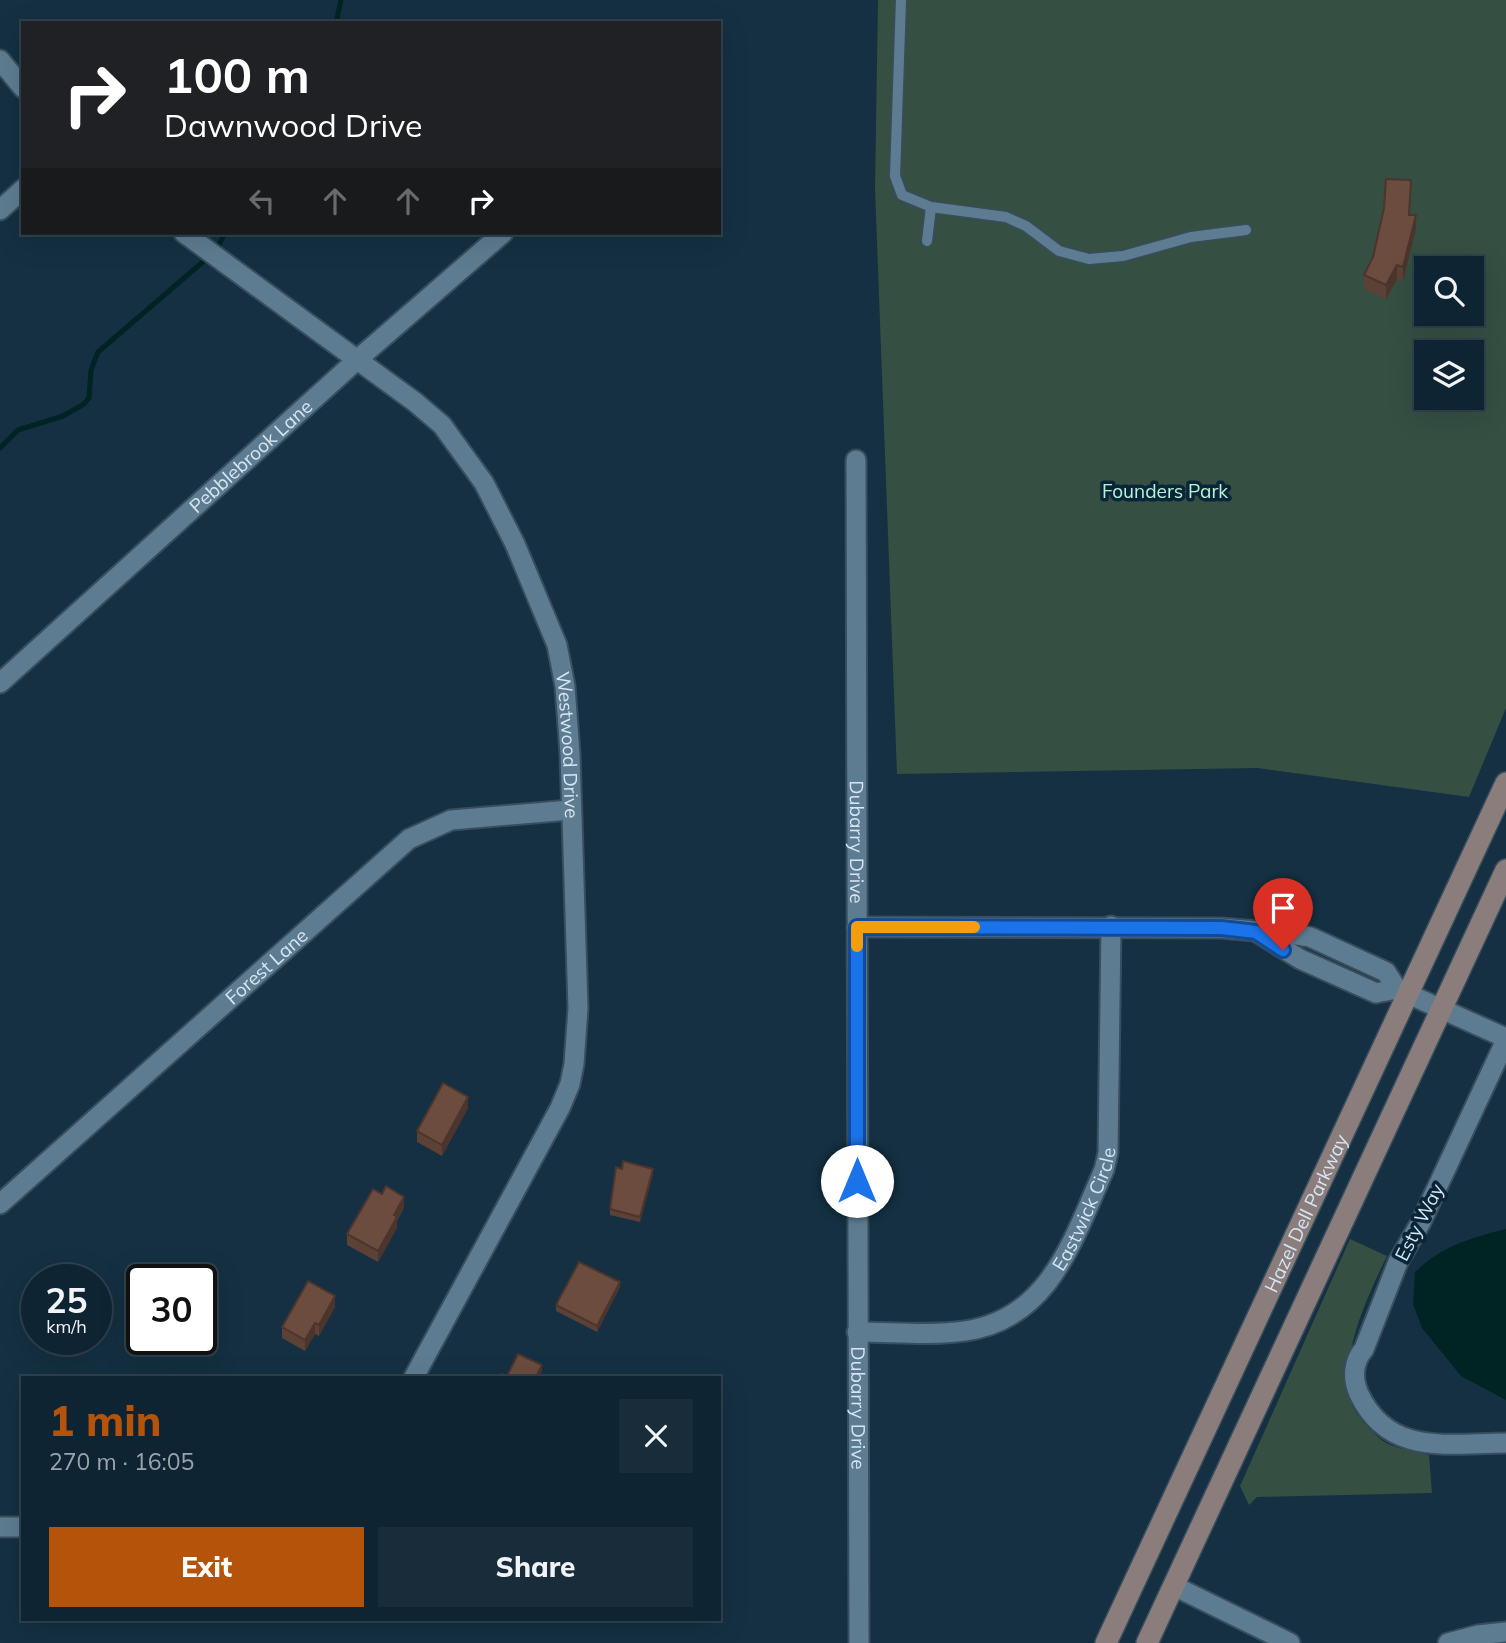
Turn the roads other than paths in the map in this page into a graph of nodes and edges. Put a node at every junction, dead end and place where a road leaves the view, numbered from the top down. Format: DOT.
graph roads {
  1 [pos="901,0"];
  2 [pos="0,60"];
  3 [pos="21,86"];
  4 [pos="21,191"];
  5 [pos="931,207"];
  6 [pos="0,210"];
  7 [pos="1246,230"];
  8 [pos="187,235"];
  9 [pos="501,235"];
  10 [pos="927,241"];
  11 [pos="358,359"];
  12 [pos="856,460"];
  13 [pos="0,683"];
  14 [pos="1506,783"];
  15 [pos="570,810"];
  16 [pos="1506,870"];
  17 [pos="1111,926"];
  18 [pos="857,927"];
  19 [pos="1402,991"];
  20 [pos="1441,1009"];
  21 [pos="1506,1039"];
  22 [pos="0,1204"];
  23 [pos="857,1332"];
  24 [pos="415,1376"];
  25 [pos="1506,1443"];
  26 [pos="0,1527"];
  27 [pos="21,1527"];
  28 [pos="1174,1586"];
  29 [pos="1506,1632"];
  30 [pos="859,1643"];
  31 [pos="1106,1643"];
  32 [pos="1147,1643"];
  33 [pos="1290,1643"];
  34 [pos="1448,1643"];
  1 -- 5 [label="lane"];
  2 -- 3 [label="street"];
  4 -- 6 [label="street"];
  5 -- 7 [label="lane"];
  5 -- 10 [label="lane"];
  8 -- 11 [label="street, Westwood Drive"];
  9 -- 11 [label="street, Pebblebrook Lane"];
  11 -- 13 [label="street, Pebblebrook Lane"];
  11 -- 15 [label="street, Westwood Drive"];
  12 -- 18 [label="street, Dubarry Drive"];
  14 -- 19 [label="main road, Hazel Dell Parkway"];
  15 -- 22 [label="street, Forest Lane"];
  15 -- 24 [label="street, Westwood Drive"];
  16 -- 20 [label="main road, Hazel Dell Parkway"];
  17 -- 18 [label="street"];
  17 -- 19 [label="street"];
  17 -- 23 [label="street, Eastwick Circle"];
  18 -- 23 [label="street, Dubarry Drive"];
  19 -- 20 [label="street"];
  19 -- 31 [label="main road, Hazel Dell Parkway"];
  20 -- 21 [label="street"];
  20 -- 28 [label="main road, Hazel Dell Parkway"];
  21 -- 25 [label="street, Esty Way"];
  23 -- 30 [label="street, Dubarry Drive"];
  26 -- 27 [label="street"];
  28 -- 32 [label="main road, Hazel Dell Parkway"];
  28 -- 33 [label="street"];
  29 -- 34 [label="street"];
}
